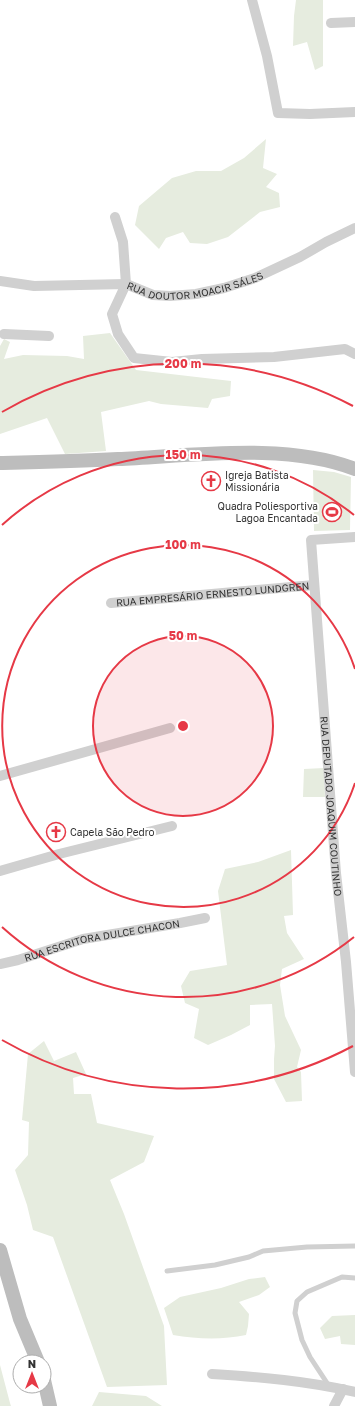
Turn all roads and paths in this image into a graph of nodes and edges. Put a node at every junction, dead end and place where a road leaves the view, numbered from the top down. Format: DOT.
graph roads {
  1 [pos="252,0"];
  2 [pos="355,22"];
  3 [pos="331,23"];
  4 [pos="355,112"];
  5 [pos="115,217"];
  6 [pos="355,228"];
  7 [pos="0,281"];
  8 [pos="126,284"];
  9 [pos="4,334"];
  10 [pos="49,336"];
  11 [pos="355,354"];
  12 [pos="0,463"];
  13 [pos="355,469"];
  14 [pos="355,537"];
  15 [pos="314,585"];
  16 [pos="111,603"];
  17 [pos="170,728"];
  18 [pos="0,776"];
  19 [pos="172,826"];
  20 [pos="0,871"];
  21 [pos="205,918"];
  22 [pos="351,961"];
  23 [pos="0,964"];
  24 [pos="355,1072"];
  25 [pos="355,1246"];
  26 [pos="0,1250"];
  27 [pos="167,1271"];
  28 [pos="355,1278"];
  29 [pos="35,1354"];
  30 [pos="212,1374"];
  31 [pos="329,1386"];
  32 [pos="343,1389"];
  33 [pos="355,1392"];
  34 [pos="47,1394"];
  35 [pos="50,1406"];
  36 [pos="334,1406"];
  1 -- 4 [label="street"];
  2 -- 3 [label="street"];
  5 -- 8 [label="street"];
  6 -- 8 [label="street, RUA DOUTOR MOACIR SÁLES"];
  7 -- 8 [label="street, RUA DOUTOR MOACIR SÁLES"];
  8 -- 11 [label="street"];
  9 -- 10 [label="street"];
  12 -- 13 [label="main road"];
  14 -- 15 [label="street, RUA DEPUTADO JOAQUIM COUTINHO"];
  15 -- 16 [label="street, RUA EMPRESÁRIO ERNESTO LUNDGREN"];
  15 -- 22 [label="street, RUA DEPUTADO JOAQUIM COUTINHO"];
  17 -- 18 [label="street"];
  19 -- 20 [label="street"];
  21 -- 23 [label="street, RUA ESCRITORA DULCE CHACON"];
  22 -- 24 [label="street, RUA DEPUTADO JOAQUIM COUTINHO"];
  25 -- 27 [label="lane"];
  26 -- 29 [label="main road"];
  28 -- 31 [label="lane"];
  30 -- 31 [label="street"];
  31 -- 32 [label="street"];
  32 -- 33 [label="street"];
  32 -- 36 [label="street"];
  34 -- 35 [label="main road"];
}
